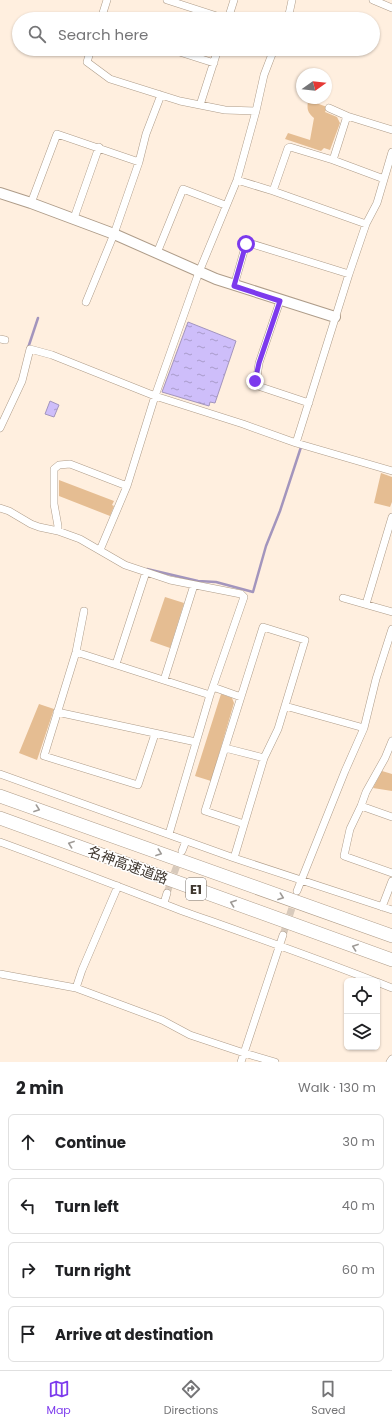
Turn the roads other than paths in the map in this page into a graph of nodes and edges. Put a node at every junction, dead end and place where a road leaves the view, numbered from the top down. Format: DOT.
graph roads {
  1 [pos="107,0"];
  2 [pos="167,0"];
  3 [pos="234,0"];
  4 [pos="292,0"];
  5 [pos="373,0"];
  6 [pos="392,8"];
  7 [pos="103,12"];
  8 [pos="205,12"];
  9 [pos="230,12"];
  10 [pos="289,12"];
  11 [pos="89,56"];
  12 [pos="192,56"];
  13 [pos="216,56"];
  14 [pos="271,56"];
  15 [pos="214,63"];
  16 [pos="161,95"];
  17 [pos="200,105"];
  18 [pos="329,108"];
  19 [pos="256,111"];
  20 [pos="348,116"];
  21 [pos="392,130"];
  22 [pos="99,147"];
  23 [pos="392,152"];
  24 [pos="333,160"];
  25 [pos="140,162"];
  26 [pos="384,179"];
  27 [pos="237,180"];
  28 [pos="273,191"];
  29 [pos="0,193"];
  30 [pos="31,203"];
  31 [pos="225,205"];
  32 [pos="74,218"];
  33 [pos="366,224"];
  34 [pos="114,234"];
  35 [pos="157,253"];
  36 [pos="199,272"];
  37 [pos="349,274"];
  38 [pos="234,286"];
  39 [pos="280,301"];
  40 [pos="86,302"];
  41 [pos="335,317"];
  42 [pos="155,396"];
  43 [pos="309,403"];
  44 [pos="0,428"];
  45 [pos="296,443"];
  46 [pos="392,471"];
  47 [pos="127,486"];
  48 [pos="0,508"];
  49 [pos="392,517"];
  50 [pos="58,531"];
  51 [pos="100,550"];
  52 [pos="146,572"];
  53 [pos="194,585"];
  54 [pos="343,598"];
  55 [pos="366,604"];
  56 [pos="84,611"];
  57 [pos="392,612"];
  58 [pos="392,629"];
  59 [pos="76,652"];
  60 [pos="116,664"];
  61 [pos="164,680"];
  62 [pos="213,687"];
  63 [pos="210,695"];
  64 [pos="241,697"];
  65 [pos="285,706"];
  66 [pos="57,712"];
  67 [pos="364,728"];
  68 [pos="155,734"];
  69 [pos="392,740"];
  70 [pos="196,742"];
  71 [pos="225,748"];
  72 [pos="264,758"];
  73 [pos="0,774"];
  74 [pos="0,796"];
  75 [pos="361,806"];
  76 [pos="392,817"];
  77 [pos="0,818"];
  78 [pos="244,824"];
  79 [pos="169,834"];
  80 [pos="186,841"];
  81 [pos="0,842"];
  82 [pos="182,851"];
  83 [pos="234,858"];
  84 [pos="392,873"];
  85 [pos="301,881"];
  86 [pos="392,881"];
  87 [pos="118,886"];
  88 [pos="297,891"];
  89 [pos="167,893"];
  90 [pos="164,903"];
  91 [pos="382,907"];
  92 [pos="392,910"];
  93 [pos="283,935"];
  94 [pos="392,936"];
  95 [pos="279,945"];
  96 [pos="392,960"];
  97 [pos="0,974"];
  98 [pos="366,978"];
  99 [pos="380,983"];
  100 [pos="76,988"];
  101 [pos="392,988"];
  102 [pos="244,1053"];
  103 [pos="392,1059"];
  104 [pos="241,1062"];
  105 [pos="275,1062"];
  106 [pos="390,1062"];
  1 -- 7 [label="street"];
  2 -- 8 [label="street"];
  3 -- 9 [label="street"];
  4 -- 10 [label="street"];
  5 -- 6 [label="street"];
  11 -- 16 [label="street"];
  12 -- 15 [label="street"];
  13 -- 15 [label="street"];
  14 -- 19 [label="street"];
  15 -- 17 [label="street"];
  16 -- 17 [label="street"];
  16 -- 25 [label="street"];
  17 -- 19 [label="street"];
  18 -- 20 [label="street"];
  19 -- 27 [label="street"];
  20 -- 21 [label="street"];
  20 -- 24 [label="street"];
  22 -- 25 [label="street"];
  22 -- 30 [label="street"];
  22 -- 32 [label="street"];
  23 -- 26 [label="street"];
  24 -- 26 [label="street"];
  24 -- 28 [label="street"];
  25 -- 34 [label="street"];
  26 -- 33 [label="street"];
  27 -- 28 [label="street"];
  27 -- 31 [label="street"];
  28 -- 33 [label="street"];
  29 -- 30 [label="street"];
  30 -- 32 [label="street"];
  31 -- 35 [label="street"];
  31 -- 36 [label="street"];
  32 -- 34 [label="street"];
  33 -- 37 [label="street"];
  34 -- 35 [label="street"];
  34 -- 40 [label="street"];
  35 -- 36 [label="street"];
  36 -- 38 [label="street"];
  36 -- 42 [label="street"];
  37 -- 38 [label="street"];
  37 -- 41 [label="street"];
  38 -- 39 [label="street"];
  39 -- 41 [label="street"];
  39 -- 43 [label="street"];
  41 -- 43 [label="street"];
  42 -- 44 [label="street"];
  42 -- 45 [label="street"];
  42 -- 47 [label="street"];
  43 -- 45 [label="street"];
  45 -- 46 [label="street"];
  47 -- 50 [label="street"];
  47 -- 51 [label="street"];
  48 -- 50 [label="street"];
  49 -- 55 [label="street"];
  50 -- 51 [label="street"];
  51 -- 52 [label="street"];
  52 -- 53 [label="street"];
  52 -- 60 [label="street"];
  53 -- 61 [label="street"];
  53 -- 62 [label="street"];
  54 -- 55 [label="street"];
  55 -- 57 [label="street"];
  56 -- 59 [label="street"];
  58 -- 67 [label="street"];
  59 -- 60 [label="street"];
  59 -- 66 [label="street"];
  60 -- 61 [label="street"];
  61 -- 63 [label="street"];
  62 -- 63 [label="street"];
  62 -- 64 [label="street"];
  63 -- 70 [label="street"];
  64 -- 65 [label="street"];
  64 -- 71 [label="street"];
  65 -- 67 [label="street"];
  65 -- 72 [label="street"];
  66 -- 68 [label="street"];
  66 -- 68 [label="street"];
  67 -- 85 [label="street"];
  68 -- 70 [label="street"];
  69 -- 75 [label="street"];
  70 -- 79 [label="street"];
  71 -- 72 [label="street"];
  71 -- 78 [label="street"];
  72 -- 78 [label="street"];
  73 -- 79 [label="street"];
  74 -- 94 [label="highway, 名神高速道路 / E1, one-way"];
  75 -- 76 [label="street"];
  75 -- 84 [label="street"];
  96 -- 77 [label="highway, 名神高速道路 / E1, one-way"];
  78 -- 83 [label="street"];
  79 -- 80 [label="street"];
  80 -- 82 [label="street"];
  80 -- 83 [label="street"];
  81 -- 87 [label="street"];
  83 -- 85 [label="street"];
  85 -- 88 [label="street"];
  85 -- 91 [label="street"];
  86 -- 91 [label="street"];
  87 -- 90 [label="street"];
  87 -- 100 [label="street"];
  89 -- 90 [label="street"];
  90 -- 95 [label="street"];
  91 -- 92 [label="street"];
  93 -- 95 [label="street"];
  95 -- 98 [label="street"];
  95 -- 102 [label="street"];
  97 -- 100 [label="street"];
  99 -- 101 [label="street"];
  100 -- 102 [label="street"];
  102 -- 104 [label="street"];
  102 -- 105 [label="street"];
  103 -- 106 [label="street"];
}
